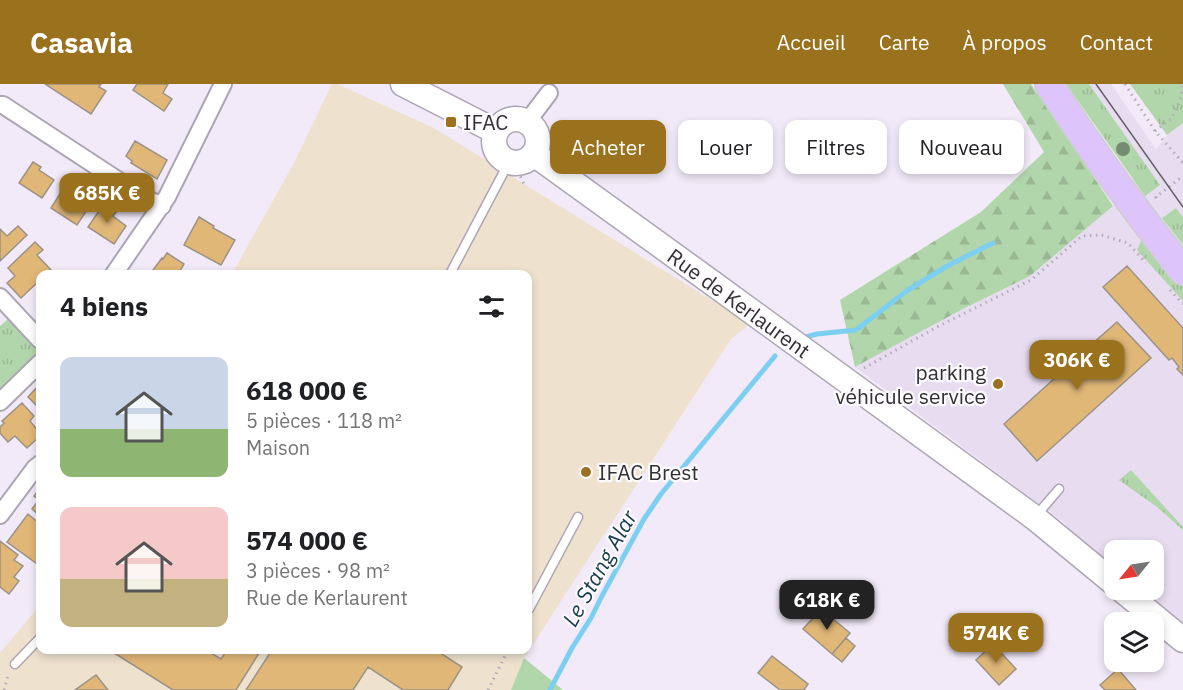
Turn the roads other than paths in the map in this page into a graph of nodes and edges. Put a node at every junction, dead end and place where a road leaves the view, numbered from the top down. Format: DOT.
graph roads {
  1 [pos="223,84"];
  2 [pos="403,84"];
  3 [pos="1049,84"];
  4 [pos="1061,84"];
  5 [pos="549,93"];
  6 [pos="0,105"];
  7 [pos="527,122"];
  8 [pos="495,131"];
  9 [pos="534,154"];
  10 [pos="509,162"];
  11 [pos="162,206"];
  12 [pos="1183,255"];
  13 [pos="117,270"];
  14 [pos="452,270"];
  15 [pos="1183,271"];
  16 [pos="0,297"];
  17 [pos="36,336"];
  18 [pos="36,367"];
  19 [pos="0,402"];
  20 [pos="36,467"];
  21 [pos="1059,489"];
  22 [pos="0,515"];
  23 [pos="578,517"];
  24 [pos="1035,518"];
  25 [pos="1104,575"];
  26 [pos="1134,600"];
  27 [pos="532,603"];
  28 [pos="1183,640"];
  29 [pos="36,642"];
  30 [pos="15,664"];
  1 -- 11 [label="street"];
  2 -- 8 [label="street"];
  3 -- 15 [label="main road"];
  4 -- 12 [label="main road"];
  5 -- 7 [label="street"];
  6 -- 11 [label="street"];
  7 -- 8 [label="street"];
  7 -- 9 [label="street"];
  8 -- 10 [label="street"];
  9 -- 10 [label="street"];
  9 -- 24 [label="street, Rue de Kerlaurent"];
  10 -- 14 [label="lane"];
  11 -- 13 [label="street"];
  16 -- 17 [label="street"];
  18 -- 19 [label="street"];
  20 -- 22 [label="street"];
  21 -- 24 [label="lane"];
  23 -- 27 [label="lane"];
  24 -- 25 [label="street, Rue de Kerlaurent"];
  26 -- 28 [label="street"];
  29 -- 30 [label="lane"];
}
